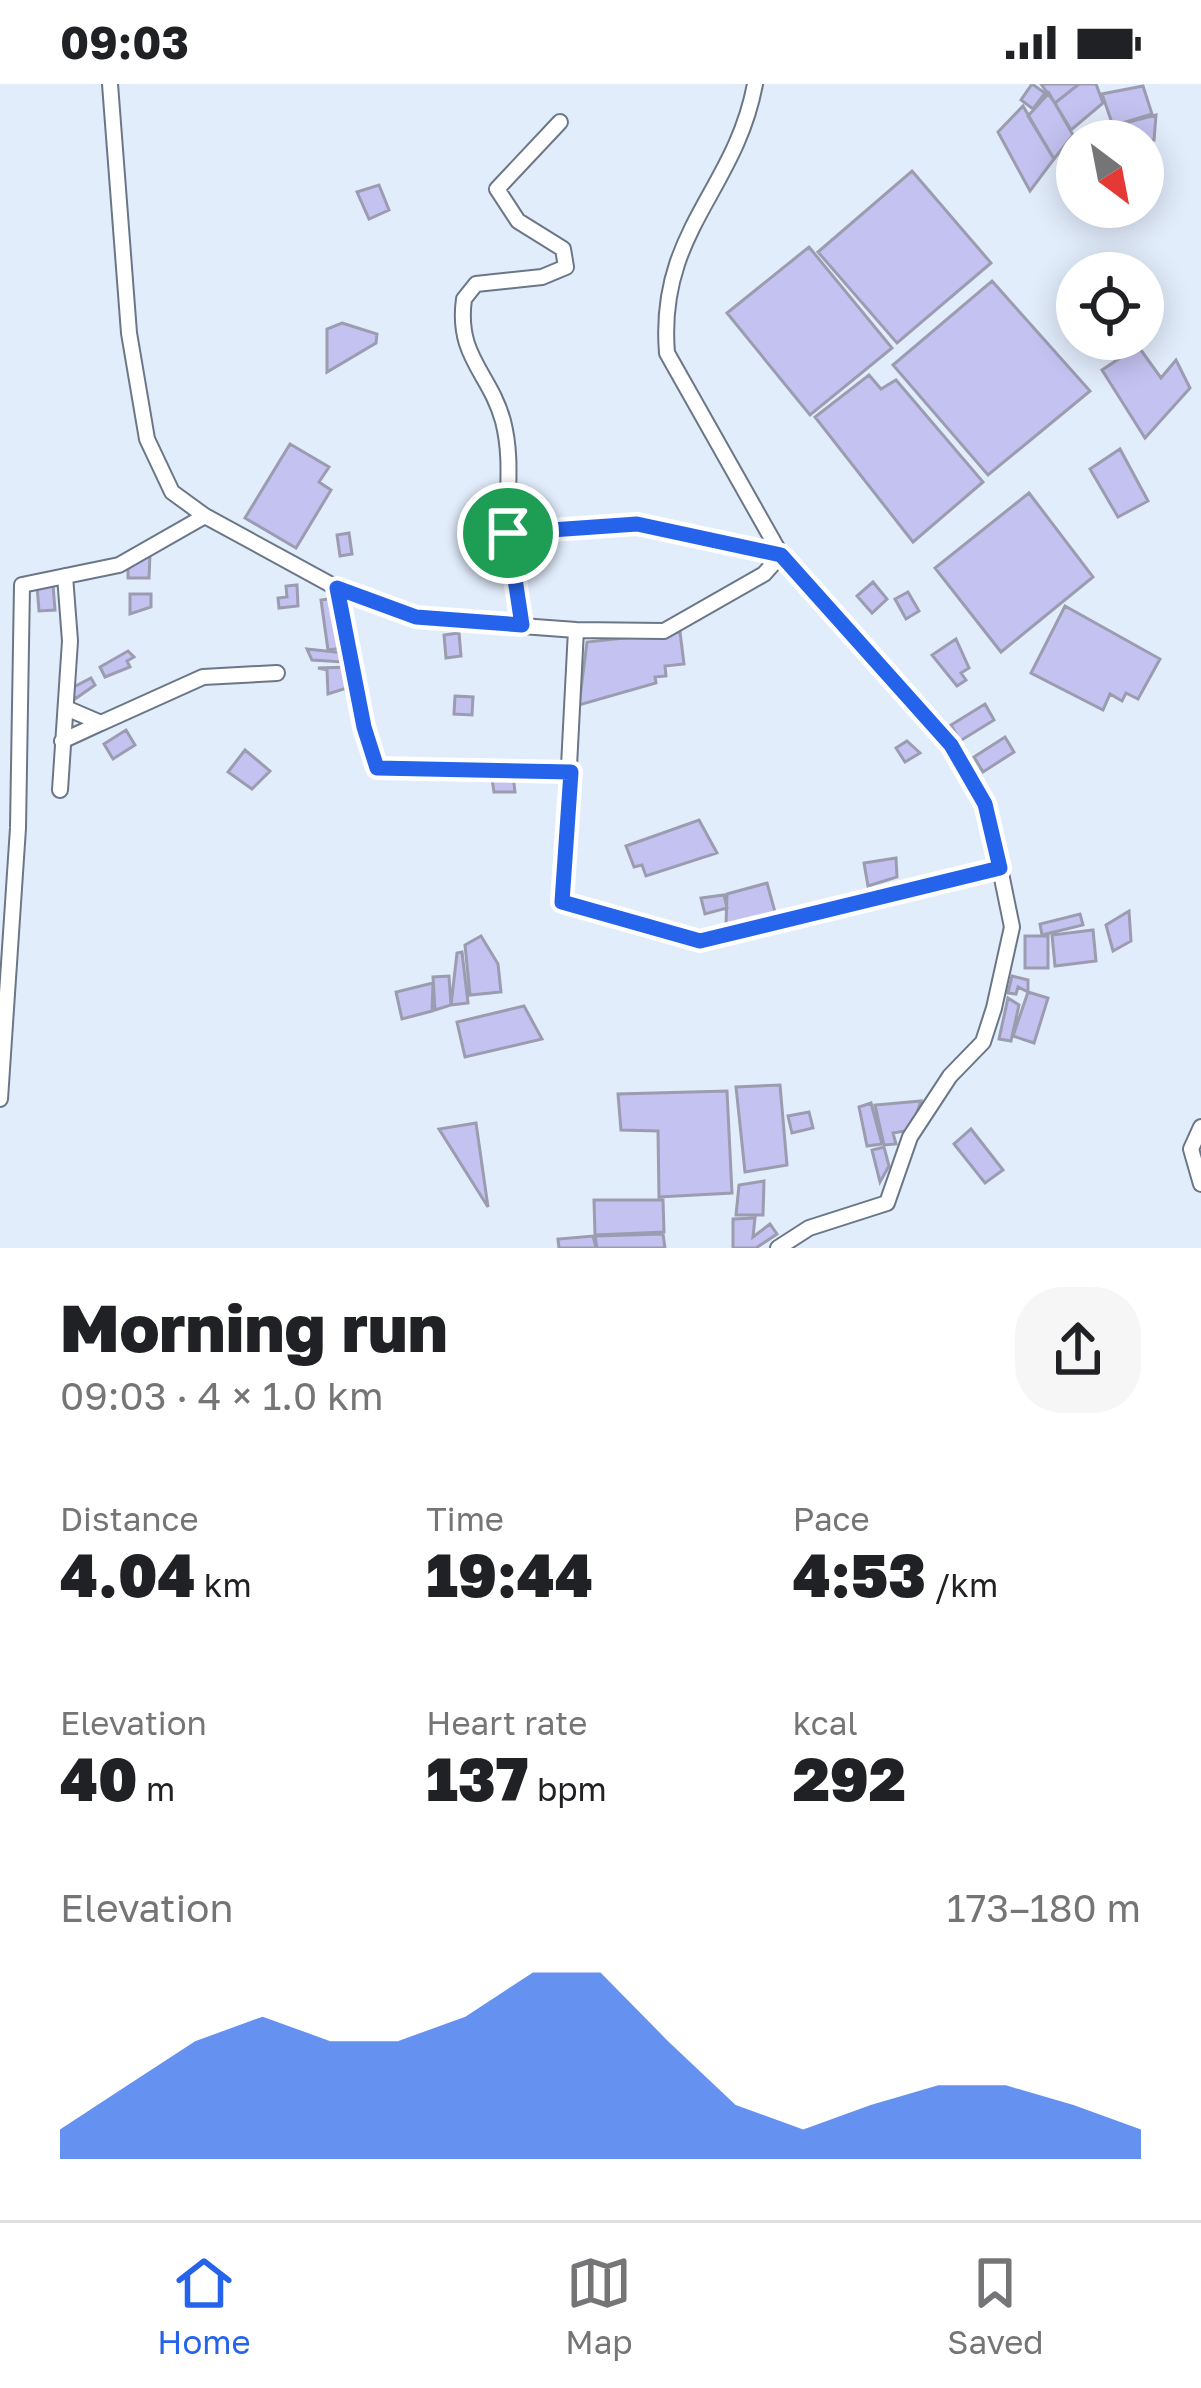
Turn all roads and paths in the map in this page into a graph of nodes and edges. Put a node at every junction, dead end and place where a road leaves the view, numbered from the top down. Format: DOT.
graph roads {
  1 [pos="110,84"];
  2 [pos="755,84"];
  3 [pos="560,122"];
  4 [pos="205,517"];
  5 [pos="508,533"];
  6 [pos="781,555"];
  7 [pos="65,576"];
  8 [pos="337,588"];
  9 [pos="522,625"];
  10 [pos="576,630"];
  11 [pos="277,674"];
  12 [pos="66,708"];
  13 [pos="100,723"];
  14 [pos="62,741"];
  15 [pos="571,772"];
  16 [pos="61,790"];
  17 [pos="1000,868"];
  18 [pos="0,1099"];
  19 [pos="1201,1127"];
  20 [pos="1201,1184"];
  21 [pos="778,1248"];
  1 -- 4 [label="street"];
  2 -- 6 [label="street"];
  3 -- 5 [label="street"];
  4 -- 7 [label="street"];
  4 -- 8 [label="street"];
  5 -- 6 [label="street"];
  5 -- 9 [label="street"];
  6 -- 10 [label="street"];
  6 -- 17 [label="street"];
  7 -- 12 [label="street"];
  7 -- 18 [label="street"];
  8 -- 9 [label="street"];
  8 -- 15 [label="street"];
  9 -- 10 [label="street"];
  10 -- 15 [label="street"];
  11 -- 13 [label="street"];
  12 -- 13 [label="street"];
  12 -- 14 [label="street"];
  13 -- 14 [label="street"];
  14 -- 16 [label="street"];
  15 -- 17 [label="street"];
  17 -- 21 [label="street"];
  19 -- 20 [label="street"];
}
